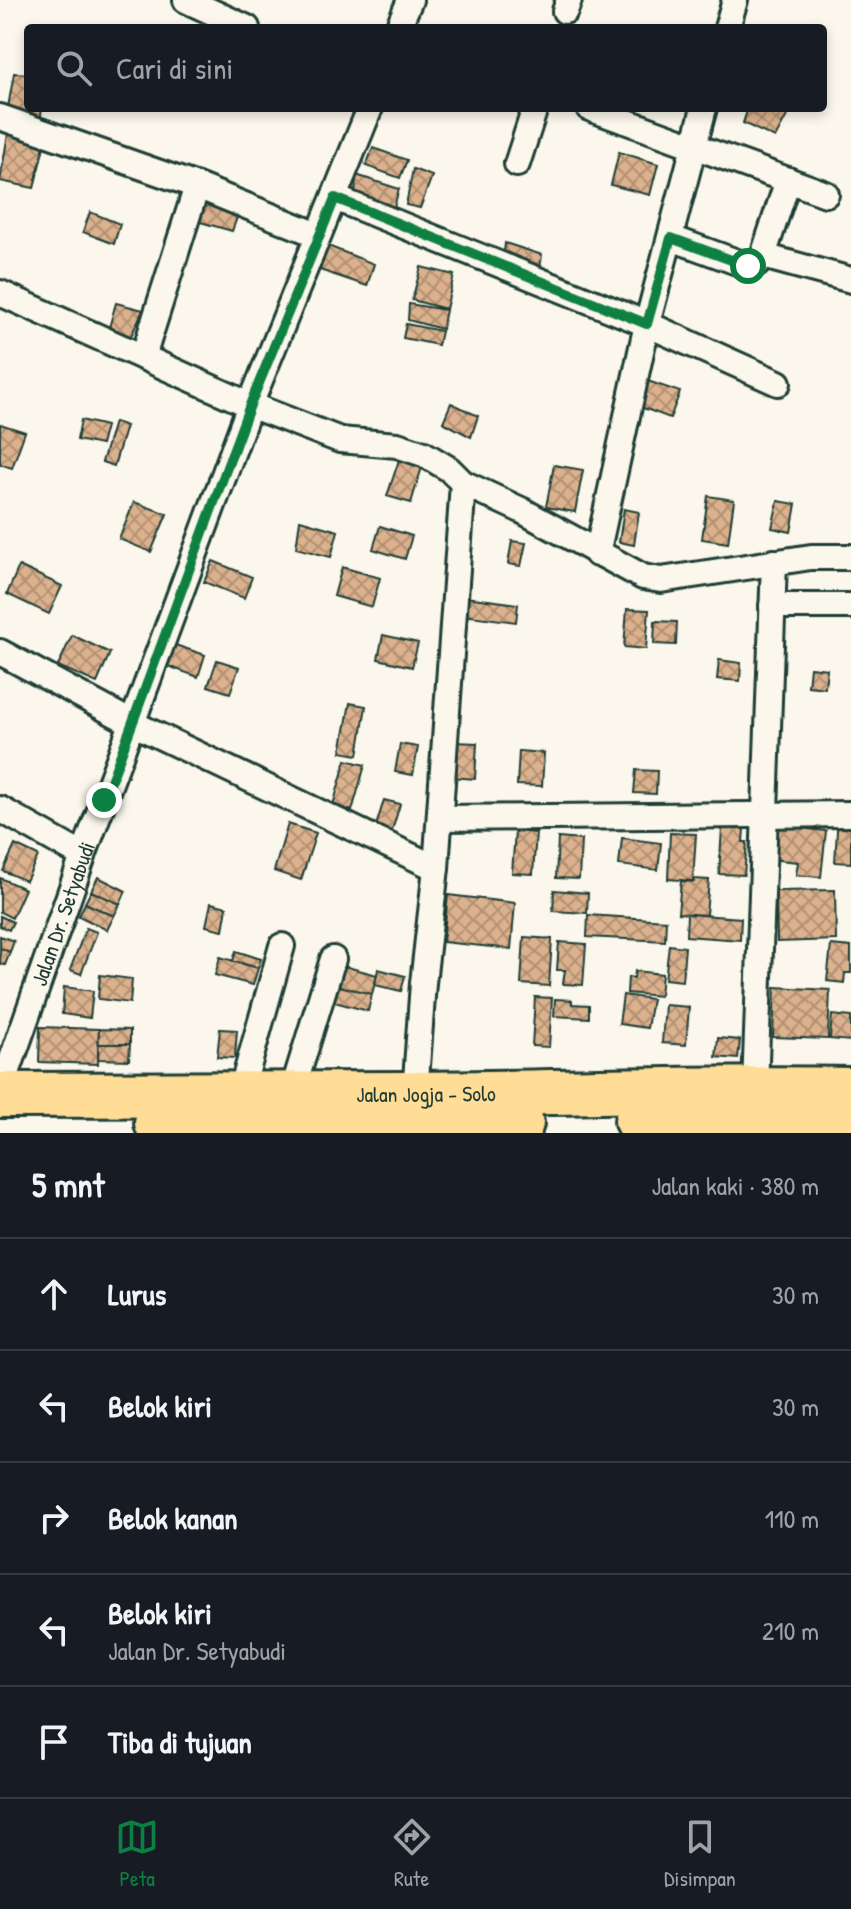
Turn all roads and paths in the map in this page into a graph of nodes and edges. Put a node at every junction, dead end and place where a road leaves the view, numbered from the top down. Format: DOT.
graph roads {
  1 [pos="186,0"];
  2 [pos="410,0"];
  3 [pos="735,0"];
  4 [pos="238,24"];
  5 [pos="400,24"];
  6 [pos="728,24"];
  7 [pos="368,112"];
  8 [pos="534,112"];
  9 [pos="600,112"];
  10 [pos="703,112"];
  11 [pos="0,117"];
  12 [pos="693,146"];
  13 [pos="517,164"];
  14 [pos="788,180"];
  15 [pos="197,186"];
  16 [pos="826,194"];
  17 [pos="335,198"];
  18 [pos="318,235"];
  19 [pos="671,238"];
  20 [pos="763,256"];
  21 [pos="851,280"];
  22 [pos="0,293"];
  23 [pos="647,324"];
  24 [pos="143,357"];
  25 [pos="778,383"];
  26 [pos="250,405"];
  27 [pos="463,483"];
  28 [pos="597,554"];
  29 [pos="851,557"];
  30 [pos="774,562"];
  31 [pos="772,606"];
  32 [pos="851,606"];
  33 [pos="0,652"];
  34 [pos="132,723"];
  35 [pos="0,809"];
  36 [pos="851,814"];
  37 [pos="765,815"];
  38 [pos="440,818"];
  39 [pos="83,856"];
  40 [pos="436,868"];
  41 [pos="282,946"];
  42 [pos="333,959"];
  43 [pos="755,1088"];
  44 [pos="851,1090"];
  45 [pos="241,1092"];
  46 [pos="292,1093"];
  47 [pos="0,1094"];
  48 [pos="415,1094"];
  49 [pos="851,1119"];
  50 [pos="0,1125"];
  51 [pos="478,1128"];
  1 -- 4 [label="street"];
  2 -- 5 [label="street"];
  3 -- 6 [label="street"];
  7 -- 17 [label="street, Jalan Dr. Setyabudi"];
  8 -- 13 [label="street"];
  9 -- 12 [label="street"];
  10 -- 12 [label="street"];
  11 -- 15 [label="street"];
  12 -- 14 [label="street"];
  12 -- 19 [label="street"];
  14 -- 16 [label="street"];
  14 -- 20 [label="street"];
  15 -- 18 [label="street"];
  15 -- 24 [label="street"];
  17 -- 18 [label="street, Jalan Dr. Setyabudi"];
  17 -- 23 [label="street"];
  18 -- 26 [label="street, Jalan Dr. Setyabudi"];
  19 -- 20 [label="street"];
  19 -- 23 [label="street"];
  20 -- 21 [label="street"];
  22 -- 24 [label="street"];
  23 -- 25 [label="street"];
  23 -- 28 [label="street"];
  24 -- 26 [label="street"];
  26 -- 27 [label="street"];
  26 -- 34 [label="street, Jalan Dr. Setyabudi"];
  27 -- 28 [label="street"];
  27 -- 38 [label="street"];
  28 -- 30 [label="street"];
  29 -- 30 [label="street"];
  30 -- 31 [label="street"];
  31 -- 32 [label="street"];
  31 -- 37 [label="street"];
  33 -- 34 [label="street"];
  34 -- 39 [label="street, Jalan Dr. Setyabudi"];
  34 -- 40 [label="street"];
  35 -- 39 [label="street"];
  36 -- 37 [label="street"];
  37 -- 38 [label="street"];
  37 -- 43 [label="street"];
  38 -- 40 [label="street"];
  39 -- 47 [label="street, Jalan Dr. Setyabudi"];
  40 -- 48 [label="street"];
  41 -- 45 [label="street"];
  42 -- 46 [label="street"];
  43 -- 44 [label="highway, Jalan Jogja - Solo"];
  43 -- 48 [label="highway, Jalan Jogja - Solo"];
  45 -- 46 [label="highway, Jalan Jogja - Solo"];
  45 -- 47 [label="highway, Jalan Jogja - Solo"];
  46 -- 48 [label="highway, Jalan Jogja - Solo"];
  49 -- 51 [label="highway, Jalan Jogja - Solo"];
  50 -- 51 [label="highway, Jalan Jogja - Solo"];
}
